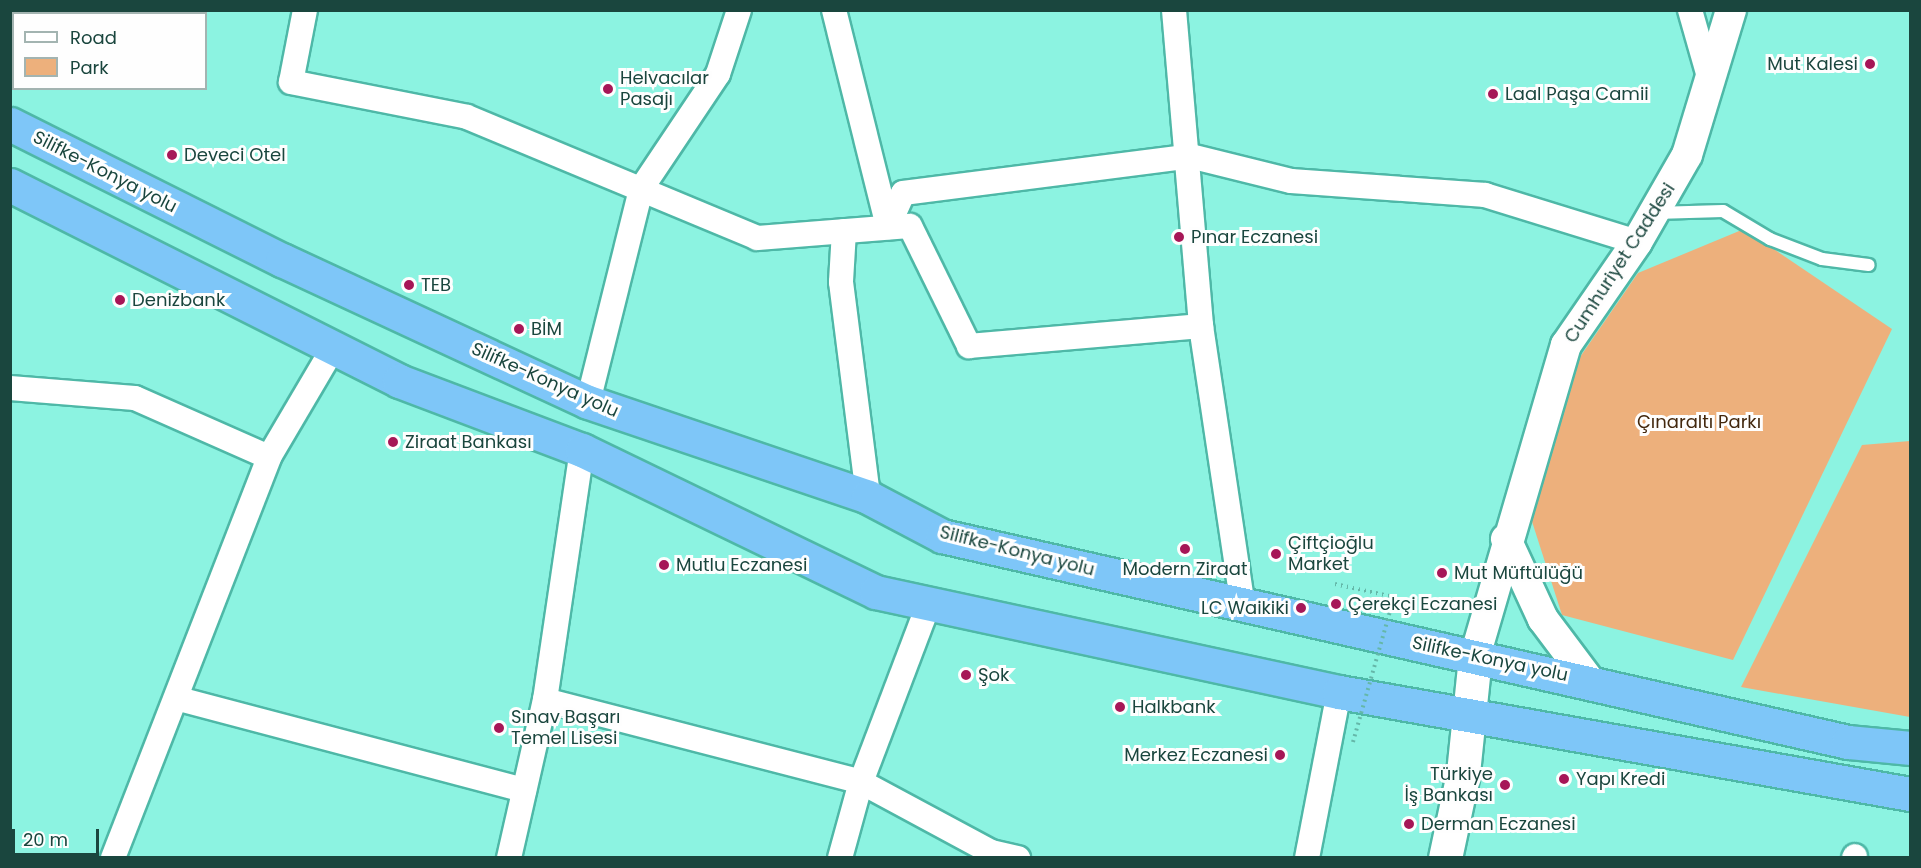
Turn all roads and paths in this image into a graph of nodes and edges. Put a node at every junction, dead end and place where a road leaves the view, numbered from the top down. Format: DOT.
graph roads {
  1 [pos="304,10"];
  2 [pos="739,10"];
  3 [pos="834,10"];
  4 [pos="1174,10"];
  5 [pos="1690,10"];
  6 [pos="1731,10"];
  7 [pos="1710,80"];
  8 [pos="10,124"];
  9 [pos="1190,156"];
  10 [pos="10,185"];
  11 [pos="641,189"];
  12 [pos="1653,213"];
  13 [pos="888,227"];
  14 [pos="844,231"];
  15 [pos="1637,242"];
  16 [pos="1869,265"];
  17 [pos="1201,326"];
  18 [pos="332,350"];
  19 [pos="10,388"];
  20 [pos="588,402"];
  21 [pos="582,450"];
  22 [pos="269,457"];
  23 [pos="868,497"];
  24 [pos="1506,539"];
  25 [pos="1335,584"];
  26 [pos="928,603"];
  27 [pos="1244,606"];
  28 [pos="1474,656"];
  29 [pos="1588,679"];
  30 [pos="1339,692"];
  31 [pos="179,699"];
  32 [pos="545,700"];
  33 [pos="1470,711"];
  34 [pos="1353,741"];
  35 [pos="1911,748"];
  36 [pos="861,782"];
  37 [pos="524,790"];
  38 [pos="1911,794"];
  39 [pos="113,858"];
  40 [pos="509,858"];
  41 [pos="840,858"];
  42 [pos="1018,858"];
  43 [pos="1307,858"];
  44 [pos="1445,858"];
  1 -- 11 [label="street"];
  2 -- 11 [label="street"];
  3 -- 13 [label="street"];
  4 -- 9 [label="street"];
  5 -- 7 [label="street"];
  6 -- 7 [label="street, Cumhuriyet Caddesi"];
  7 -- 12 [label="street, Cumhuriyet Caddesi"];
  8 -- 20 [label="highway, Silifke-Konya yolu"];
  9 -- 13 [label="street"];
  9 -- 15 [label="street"];
  9 -- 17 [label="street"];
  10 -- 18 [label="highway"];
  11 -- 14 [label="street"];
  11 -- 20 [label="street"];
  12 -- 15 [label="street, Cumhuriyet Caddesi"];
  12 -- 16 [label="lane"];
  13 -- 14 [label="street"];
  13 -- 17 [label="street"];
  14 -- 23 [label="street"];
  15 -- 24 [label="street, Cumhuriyet Caddesi"];
  17 -- 27 [label="street"];
  18 -- 21 [label="highway"];
  18 -- 22 [label="street"];
  19 -- 22 [label="street"];
  20 -- 23 [label="highway, Silifke-Konya yolu"];
  21 -- 26 [label="highway"];
  21 -- 32 [label="street"];
  22 -- 31 [label="street"];
  23 -- 27 [label="highway, Silifke-Konya yolu"];
  24 -- 28 [label="street, Cumhuriyet Caddesi"];
  24 -- 29 [label="street"];
  25 -- 34 [label="path, bridge"];
  26 -- 30 [label="highway"];
  26 -- 36 [label="street"];
  27 -- 28 [label="highway, Silifke-Konya yolu"];
  28 -- 29 [label="highway, Silifke-Konya yolu"];
  28 -- 33 [label="main road"];
  29 -- 35 [label="highway, Silifke-Konya yolu"];
  30 -- 33 [label="highway"];
  30 -- 43 [label="street"];
  31 -- 37 [label="street"];
  31 -- 39 [label="street"];
  32 -- 36 [label="street"];
  32 -- 37 [label="street"];
  33 -- 38 [label="highway"];
  33 -- 44 [label="main road"];
  36 -- 41 [label="street"];
  36 -- 42 [label="street"];
  37 -- 40 [label="street"];
}
